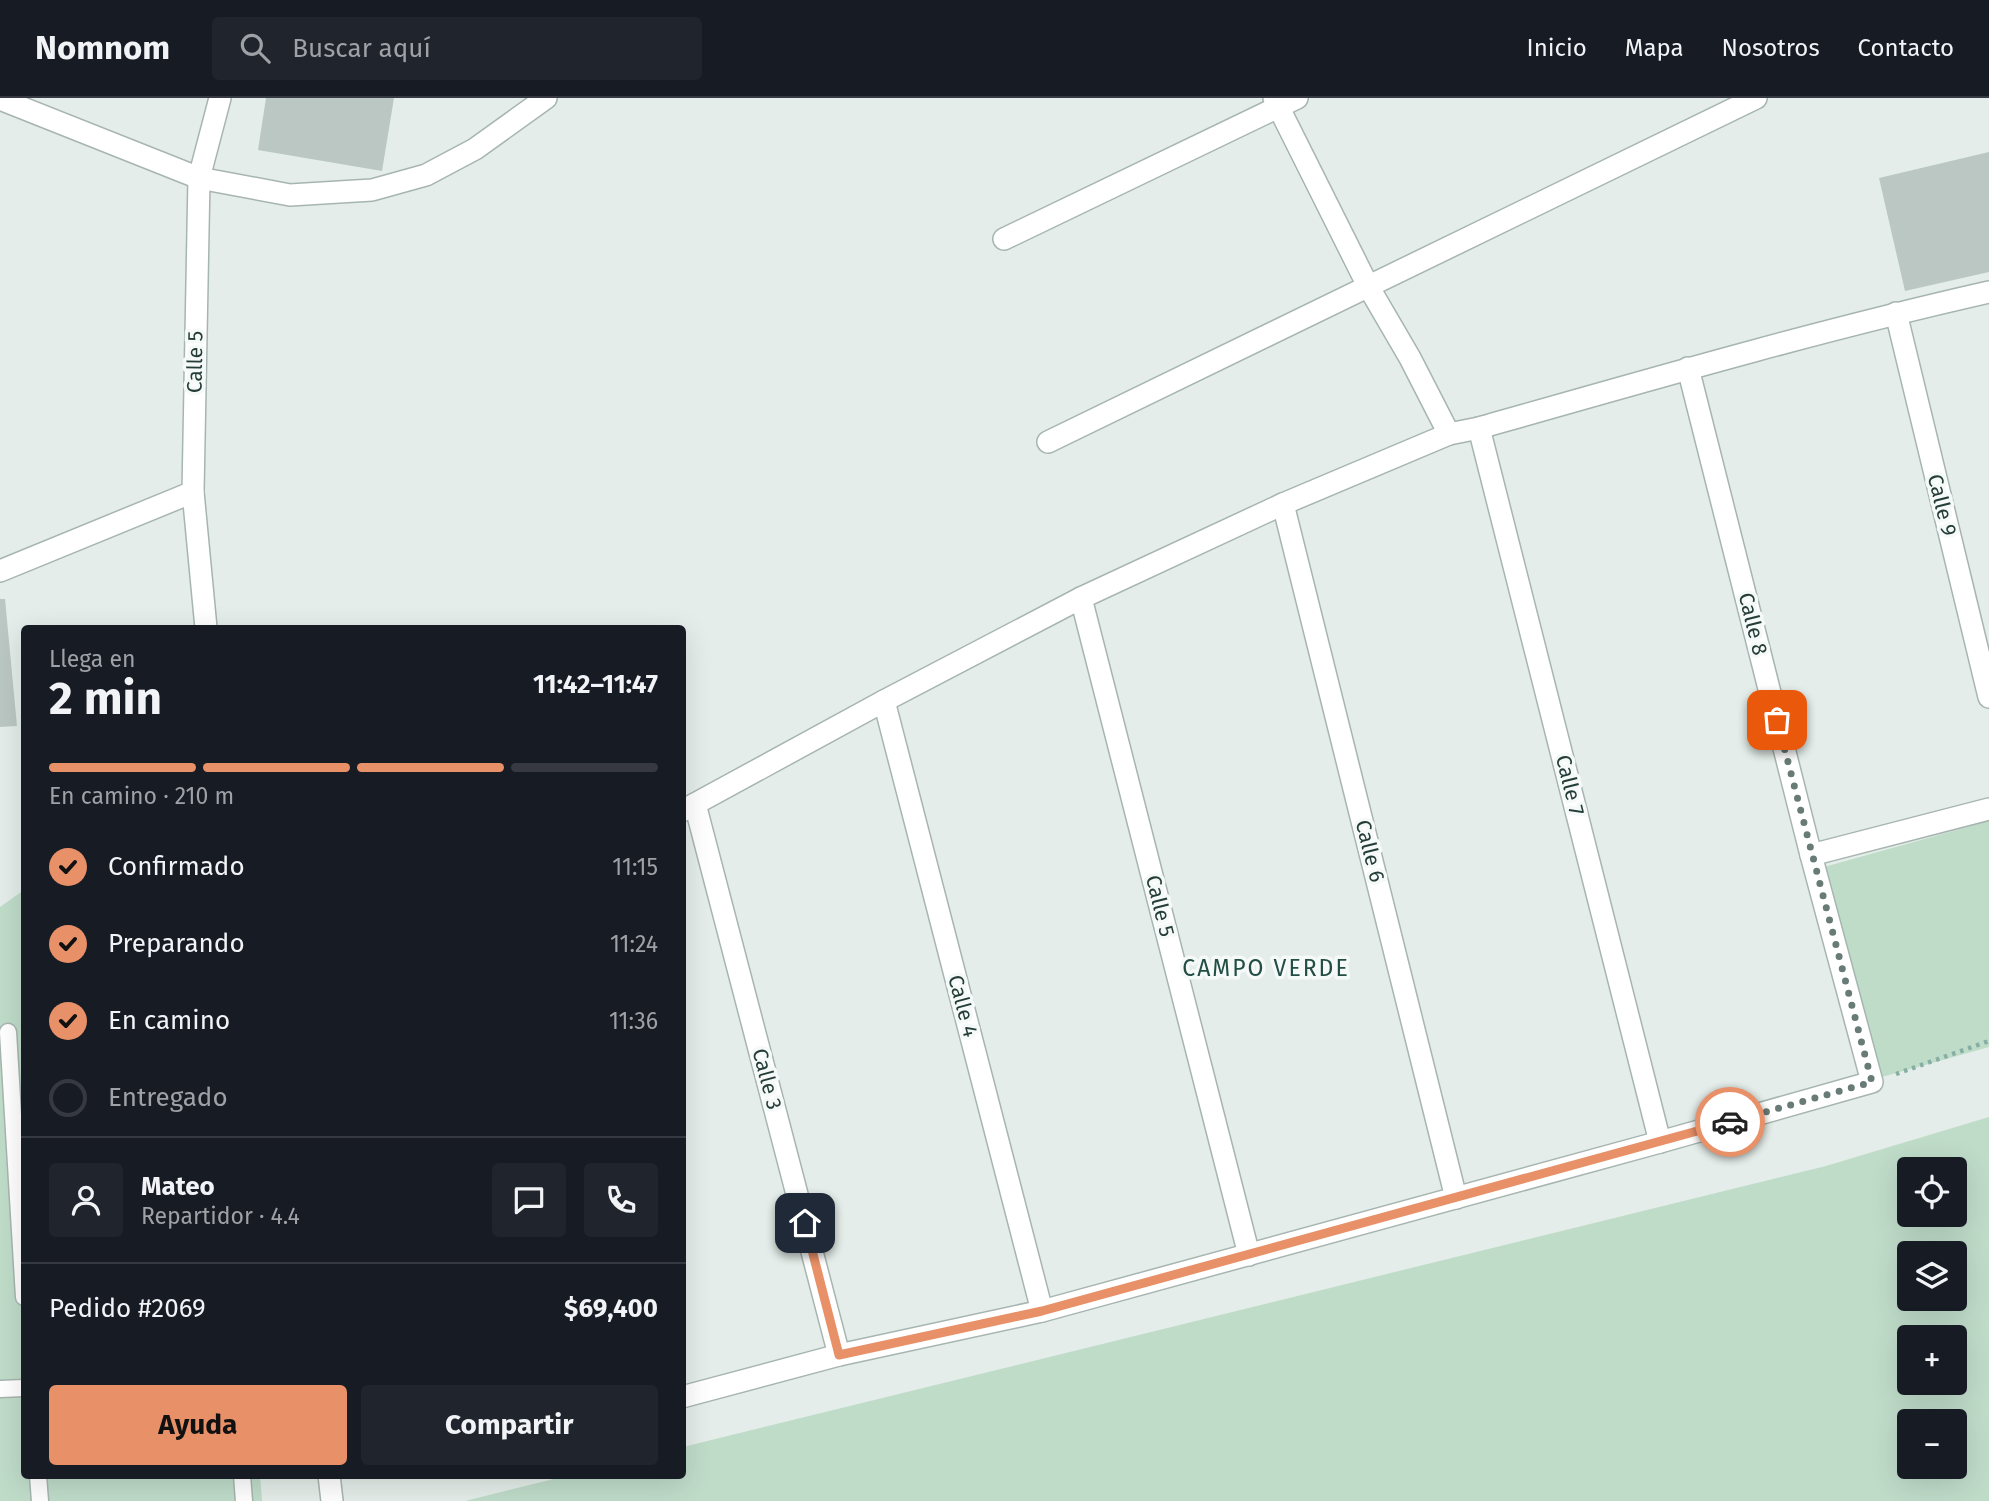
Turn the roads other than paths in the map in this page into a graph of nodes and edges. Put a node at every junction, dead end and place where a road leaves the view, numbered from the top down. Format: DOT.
graph roads {
  1 [pos="220,98"];
  2 [pos="546,98"];
  3 [pos="1756,98"];
  4 [pos="0,99"];
  5 [pos="1284,101"];
  6 [pos="199,178"];
  7 [pos="1004,239"];
  8 [pos="1368,286"];
  9 [pos="1989,292"];
  10 [pos="1896,313"];
  11 [pos="1688,368"];
  12 [pos="1479,428"];
  13 [pos="1449,434"];
  14 [pos="1048,442"];
  15 [pos="193,492"];
  16 [pos="1283,504"];
  17 [pos="0,571"];
  18 [pos="1081,598"];
  19 [pos="206,625"];
  20 [pos="1989,697"];
  21 [pos="884,701"];
  22 [pos="689,807"];
  23 [pos="1989,809"];
  24 [pos="1811,855"];
  25 [pos="8,1032"];
  26 [pos="1660,1142"];
  27 [pos="1456,1198"];
  28 [pos="21,1247"];
  29 [pos="1249,1255"];
  30 [pos="1042,1311"];
  31 [pos="839,1355"];
  32 [pos="21,1388"];
  33 [pos="0,1390"];
  34 [pos="686,1396"];
  35 [pos="38,1479"];
  36 [pos="242,1479"];
  37 [pos="329,1479"];
  38 [pos="40,1501"];
  39 [pos="244,1501"];
  40 [pos="332,1501"];
  1 -- 6 [label="street, Calle 5"];
  2 -- 6 [label="street"];
  3 -- 8 [label="street"];
  4 -- 6 [label="street"];
  5 -- 7 [label="street"];
  5 -- 8 [label="street"];
  6 -- 15 [label="street, Calle 5"];
  8 -- 13 [label="street"];
  8 -- 14 [label="street"];
  9 -- 10 [label="street"];
  10 -- 11 [label="street"];
  10 -- 20 [label="street, Calle 9"];
  11 -- 12 [label="street"];
  11 -- 24 [label="street, Calle 8"];
  12 -- 13 [label="street"];
  12 -- 26 [label="street, Calle 7"];
  13 -- 16 [label="street"];
  15 -- 17 [label="street"];
  15 -- 19 [label="street, Calle 5"];
  16 -- 18 [label="street"];
  16 -- 27 [label="street, Calle 6"];
  18 -- 21 [label="street"];
  18 -- 29 [label="street, Calle 5"];
  21 -- 22 [label="street"];
  21 -- 30 [label="street, Calle 4"];
  22 -- 31 [label="street, Calle 3"];
  23 -- 24 [label="street"];
  24 -- 26 [label="street, Calle 8"];
  25 -- 28 [label="lane"];
  26 -- 27 [label="street"];
  27 -- 29 [label="street"];
  29 -- 30 [label="street"];
  30 -- 31 [label="street"];
  31 -- 34 [label="street"];
  32 -- 33 [label="lane"];
  35 -- 38 [label="lane"];
  36 -- 39 [label="lane"];
  37 -- 40 [label="street"];
}
